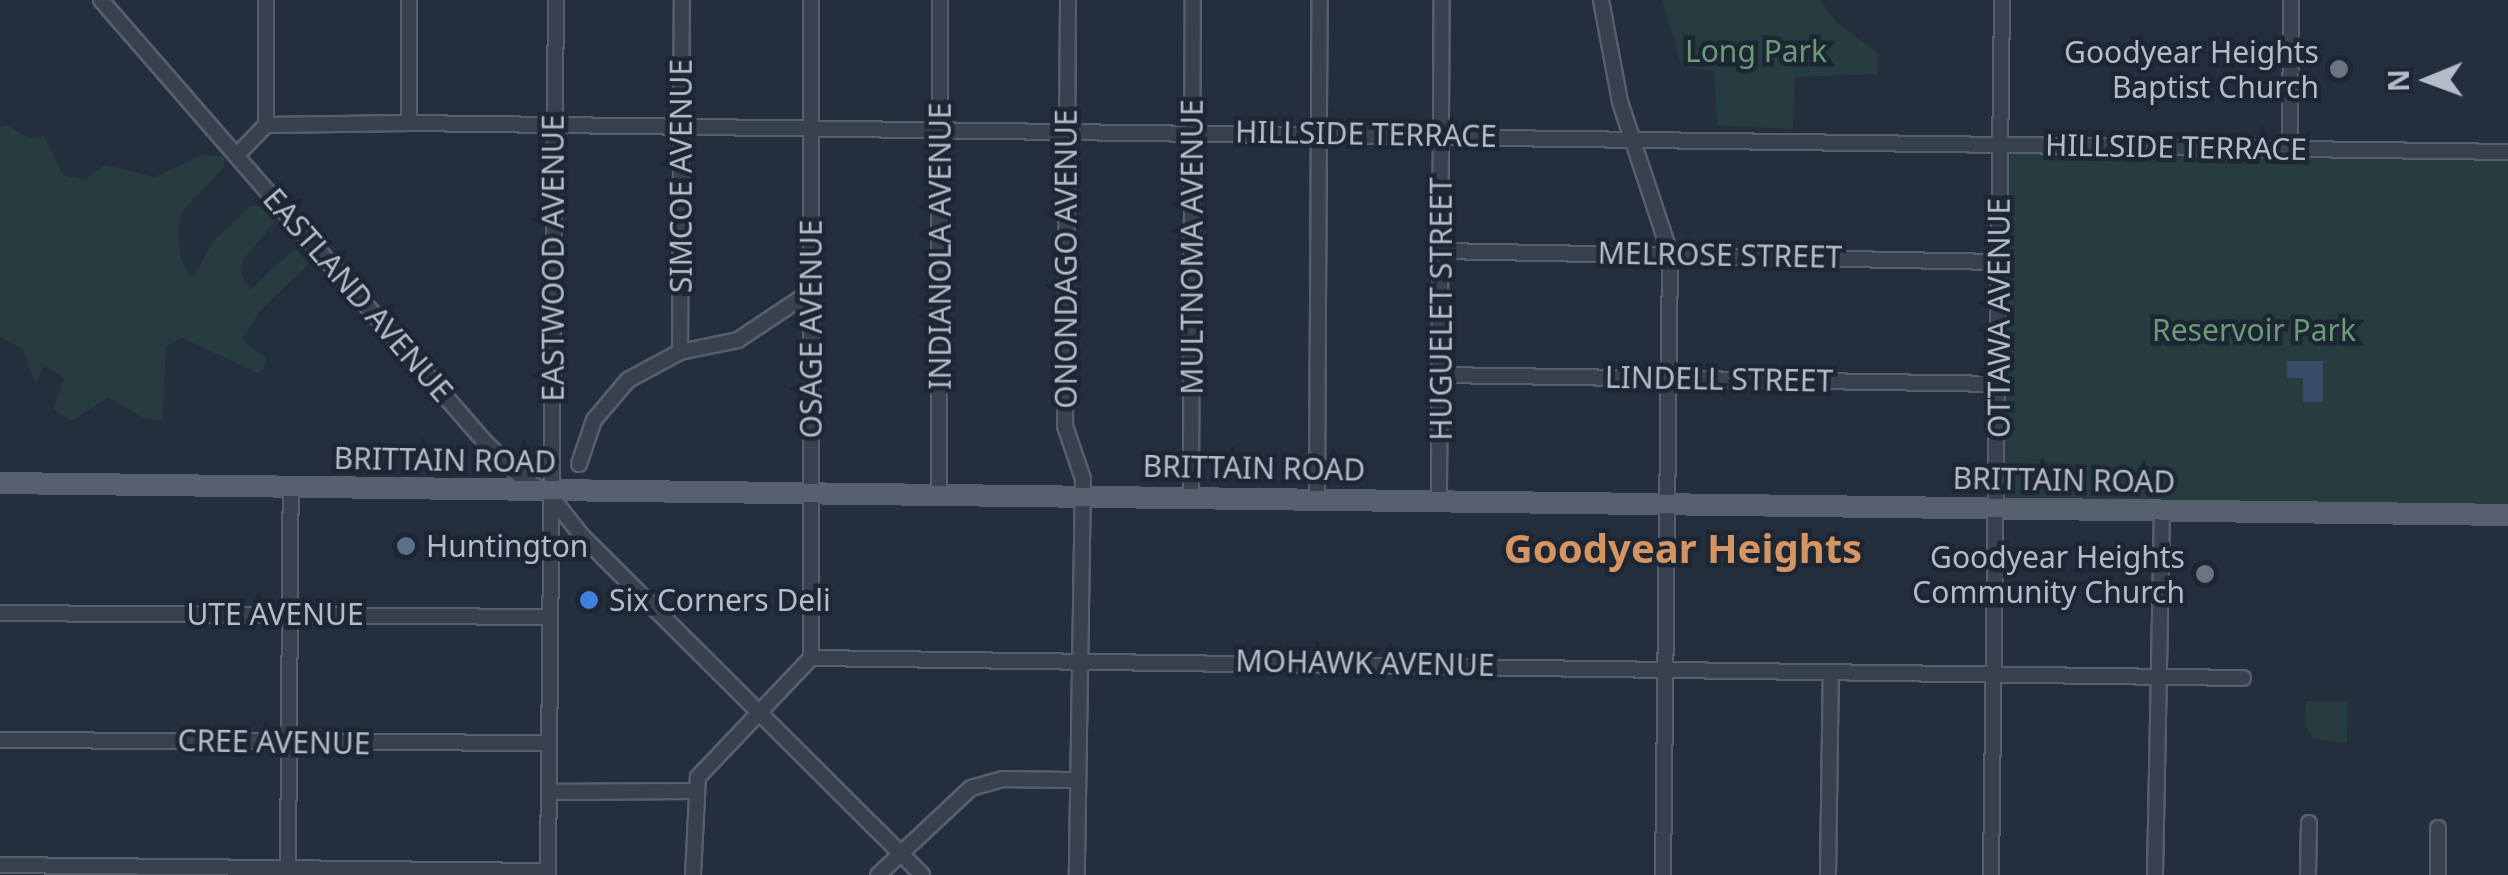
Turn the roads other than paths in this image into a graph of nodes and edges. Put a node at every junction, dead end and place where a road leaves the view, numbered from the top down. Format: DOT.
graph roads {
  1 [pos="101,0"];
  2 [pos="266,0"];
  3 [pos="409,0"];
  4 [pos="556,0"];
  5 [pos="682,0"];
  6 [pos="811,0"];
  7 [pos="940,0"];
  8 [pos="1068,0"];
  9 [pos="1193,0"];
  10 [pos="1320,0"];
  11 [pos="1442,0"];
  12 [pos="1601,0"];
  13 [pos="2002,0"];
  14 [pos="2291,0"];
  15 [pos="408,123"];
  16 [pos="554,124"];
  17 [pos="266,125"];
  18 [pos="682,125"];
  19 [pos="810,127"];
  20 [pos="940,129"];
  21 [pos="1066,130"];
  22 [pos="1192,132"];
  23 [pos="1320,134"];
  24 [pos="1442,135"];
  25 [pos="1632,136"];
  26 [pos="2001,144"];
  27 [pos="2290,148"];
  28 [pos="2508,152"];
  29 [pos="237,154"];
  30 [pos="1441,251"];
  31 [pos="1670,253"];
  32 [pos="1999,262"];
  33 [pos="810,292"];
  34 [pos="680,352"];
  35 [pos="1440,374"];
  36 [pos="1670,378"];
  37 [pos="1998,384"];
  38 [pos="578,464"];
  39 [pos="0,483"];
  40 [pos="291,486"];
  41 [pos="812,491"];
  42 [pos="939,492"];
  43 [pos="548,493"];
  44 [pos="1082,494"];
  45 [pos="1191,495"];
  46 [pos="1317,496"];
  47 [pos="1440,498"];
  48 [pos="1670,501"];
  49 [pos="1998,508"];
  50 [pos="2162,510"];
  51 [pos="2508,516"];
  52 [pos="0,612"];
  53 [pos="290,615"];
  54 [pos="550,617"];
  55 [pos="811,658"];
  56 [pos="1081,659"];
  57 [pos="1666,667"];
  58 [pos="1831,672"];
  59 [pos="1994,673"];
  60 [pos="2158,676"];
  61 [pos="2243,678"];
  62 [pos="759,710"];
  63 [pos="0,740"];
  64 [pos="290,740"];
  65 [pos="548,744"];
  66 [pos="1078,780"];
  67 [pos="692,791"];
  68 [pos="549,792"];
  69 [pos="2309,822"];
  70 [pos="2438,828"];
  71 [pos="900,853"];
  72 [pos="0,865"];
  73 [pos="288,872"];
  74 [pos="548,873"];
  75 [pos="693,875"];
  76 [pos="878,875"];
  77 [pos="922,875"];
  78 [pos="1076,875"];
  79 [pos="1663,875"];
  80 [pos="1828,875"];
  81 [pos="1991,875"];
  82 [pos="2155,875"];
  83 [pos="2308,875"];
  84 [pos="2438,875"];
  1 -- 29 [label="street, EASTLAND AVENUE"];
  2 -- 17 [label="street"];
  3 -- 15 [label="street"];
  4 -- 16 [label="street, EASTWOOD AVENUE"];
  5 -- 18 [label="street, SIMCOE AVENUE"];
  6 -- 19 [label="street, OSAGE AVENUE"];
  7 -- 20 [label="street, INDIANOLA AVENUE"];
  8 -- 21 [label="street, ONONDAGO AVENUE"];
  9 -- 22 [label="street, MULTNOMA AVENUE"];
  10 -- 23 [label="street"];
  11 -- 24 [label="street, HUGUELET STREET"];
  12 -- 25 [label="street"];
  13 -- 26 [label="street, OTTAWA AVENUE"];
  14 -- 27 [label="street"];
  15 -- 16 [label="street, HILLSIDE TERRACE"];
  15 -- 17 [label="street, HILLSIDE TERRACE"];
  16 -- 18 [label="street, HILLSIDE TERRACE"];
  16 -- 43 [label="street, EASTWOOD AVENUE"];
  17 -- 29 [label="street"];
  18 -- 19 [label="street, HILLSIDE TERRACE"];
  18 -- 34 [label="street, SIMCOE AVENUE"];
  19 -- 20 [label="street, HILLSIDE TERRACE"];
  19 -- 33 [label="street, OSAGE AVENUE"];
  20 -- 21 [label="street, HILLSIDE TERRACE"];
  20 -- 42 [label="street, INDIANOLA AVENUE"];
  21 -- 22 [label="street, HILLSIDE TERRACE"];
  21 -- 44 [label="street, ONONDAGO AVENUE"];
  22 -- 23 [label="street, HILLSIDE TERRACE"];
  22 -- 45 [label="street, MULTNOMA AVENUE"];
  23 -- 24 [label="street, HILLSIDE TERRACE"];
  23 -- 46 [label="street"];
  24 -- 25 [label="street, HILLSIDE TERRACE"];
  24 -- 30 [label="street, HUGUELET STREET"];
  25 -- 26 [label="street, HILLSIDE TERRACE"];
  25 -- 31 [label="street"];
  26 -- 27 [label="street, HILLSIDE TERRACE"];
  26 -- 32 [label="street, OTTAWA AVENUE"];
  27 -- 28 [label="street, HILLSIDE TERRACE"];
  29 -- 43 [label="street, EASTLAND AVENUE"];
  30 -- 31 [label="street, MELROSE STREET"];
  30 -- 35 [label="street, HUGUELET STREET"];
  31 -- 32 [label="street, MELROSE STREET"];
  31 -- 36 [label="street"];
  32 -- 37 [label="street, OTTAWA AVENUE"];
  33 -- 34 [label="street"];
  33 -- 41 [label="street, OSAGE AVENUE"];
  34 -- 38 [label="street"];
  35 -- 36 [label="street, LINDELL STREET"];
  35 -- 47 [label="street, HUGUELET STREET"];
  36 -- 37 [label="street, LINDELL STREET"];
  36 -- 48 [label="street"];
  37 -- 49 [label="street, OTTAWA AVENUE"];
  39 -- 40 [label="main road, BRITTAIN ROAD"];
  40 -- 43 [label="main road, BRITTAIN ROAD"];
  40 -- 53 [label="street"];
  41 -- 42 [label="main road, BRITTAIN ROAD"];
  41 -- 43 [label="main road, BRITTAIN ROAD"];
  41 -- 55 [label="street, OSAGE AVENUE"];
  42 -- 44 [label="main road, BRITTAIN ROAD"];
  43 -- 54 [label="street, EASTWOOD AVENUE"];
  43 -- 62 [label="street, EASTLAND AVENUE"];
  44 -- 45 [label="main road, BRITTAIN ROAD"];
  44 -- 56 [label="street, ONONDAGO AVENUE"];
  45 -- 46 [label="main road, BRITTAIN ROAD"];
  46 -- 47 [label="main road, BRITTAIN ROAD"];
  47 -- 48 [label="main road, BRITTAIN ROAD"];
  48 -- 49 [label="main road, BRITTAIN ROAD"];
  48 -- 57 [label="street"];
  49 -- 50 [label="main road, BRITTAIN ROAD"];
  49 -- 59 [label="street, OTTAWA AVENUE"];
  50 -- 51 [label="main road, BRITTAIN ROAD"];
  50 -- 60 [label="street"];
  52 -- 53 [label="street, UTE AVENUE"];
  53 -- 54 [label="street, UTE AVENUE"];
  53 -- 64 [label="street"];
  54 -- 65 [label="street, EASTWOOD AVENUE"];
  55 -- 56 [label="street, MOHAWK AVENUE"];
  55 -- 62 [label="street"];
  56 -- 57 [label="street, MOHAWK AVENUE"];
  56 -- 66 [label="street, ONONDAGO AVENUE"];
  57 -- 58 [label="street, MOHAWK AVENUE"];
  57 -- 79 [label="street"];
  58 -- 59 [label="street, MOHAWK AVENUE"];
  58 -- 80 [label="street"];
  59 -- 60 [label="street, MOHAWK AVENUE"];
  59 -- 81 [label="street, OTTAWA AVENUE"];
  60 -- 61 [label="street, MOHAWK AVENUE"];
  60 -- 82 [label="street"];
  62 -- 67 [label="street"];
  62 -- 71 [label="street, EASTLAND AVENUE"];
  63 -- 64 [label="street, CREE AVENUE"];
  64 -- 65 [label="street, CREE AVENUE"];
  64 -- 73 [label="street"];
  65 -- 68 [label="street, EASTWOOD AVENUE"];
  66 -- 71 [label="street"];
  66 -- 78 [label="street, ONONDAGO AVENUE"];
  67 -- 68 [label="street"];
  67 -- 75 [label="street"];
  68 -- 74 [label="street, EASTWOOD AVENUE"];
  69 -- 83 [label="street"];
  70 -- 84 [label="street"];
  71 -- 76 [label="street"];
  71 -- 77 [label="street, EASTLAND AVENUE"];
  72 -- 73 [label="street"];
  73 -- 74 [label="street"];
}
